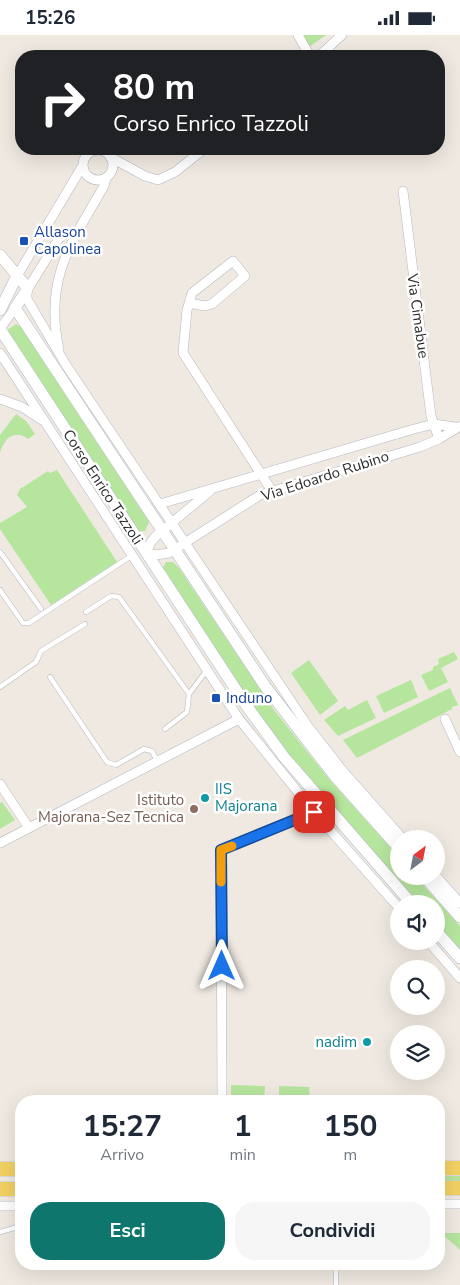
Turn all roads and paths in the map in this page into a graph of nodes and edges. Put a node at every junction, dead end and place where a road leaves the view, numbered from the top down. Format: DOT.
graph roads {
  1 [pos="298,35"];
  2 [pos="342,35"];
  3 [pos="307,50"];
  4 [pos="326,50"];
  5 [pos="88,155"];
  6 [pos="196,155"];
  7 [pos="110,157"];
  8 [pos="83,165"];
  9 [pos="113,168"];
  10 [pos="132,168"];
  11 [pos="106,178"];
  12 [pos="403,191"];
  13 [pos="74,237"];
  14 [pos="0,255"];
  15 [pos="17,276"];
  16 [pos="27,290"];
  17 [pos="189,303"];
  18 [pos="15,309"];
  19 [pos="0,310"];
  20 [pos="0,329"];
  21 [pos="0,353"];
  22 [pos="61,357"];
  23 [pos="0,399"];
  24 [pos="434,424"];
  25 [pos="49,426"];
  26 [pos="458,426"];
  27 [pos="439,439"];
  28 [pos="262,475"];
  29 [pos="210,491"];
  30 [pos="272,491"];
  31 [pos="160,504"];
  32 [pos="166,526"];
  33 [pos="180,546"];
  34 [pos="0,552"];
  35 [pos="146,553"];
  36 [pos="131,555"];
  37 [pos="0,590"];
  38 [pos="222,601"];
  39 [pos="41,609"];
  40 [pos="86,612"];
  41 [pos="223,623"];
  42 [pos="85,624"];
  43 [pos="207,645"];
  44 [pos="207,671"];
  45 [pos="50,677"];
  46 [pos="0,687"];
  47 [pos="189,694"];
  48 [pos="239,719"];
  49 [pos="445,719"];
  50 [pos="166,729"];
  51 [pos="460,752"];
  52 [pos="269,756"];
  53 [pos="157,761"];
  54 [pos="298,773"];
  55 [pos="0,784"];
  56 [pos="314,812"];
  57 [pos="29,828"];
  58 [pos="395,830"];
  59 [pos="390,838"];
  60 [pos="0,843"];
  61 [pos="432,885"];
  62 [pos="444,885"];
  63 [pos="404,895"];
  64 [pos="390,898"];
  65 [pos="460,903"];
  66 [pos="460,917"];
  67 [pos="445,941"];
  68 [pos="436,950"];
  69 [pos="457,955"];
  70 [pos="460,969"];
  71 [pos="460,977"];
  72 [pos="222,1095"];
  73 [pos="445,1168"];
  74 [pos="460,1168"];
  75 [pos="0,1169"];
  76 [pos="15,1169"];
  77 [pos="445,1188"];
  78 [pos="460,1188"];
  79 [pos="0,1189"];
  80 [pos="15,1189"];
  81 [pos="445,1204"];
  82 [pos="460,1204"];
  83 [pos="0,1206"];
  84 [pos="15,1206"];
  85 [pos="15,1228"];
  86 [pos="0,1232"];
  87 [pos="336,1270"];
  88 [pos="336,1285"];
  1 -- 3 [label="street"];
  2 -- 4 [label="street"];
  5 -- 8 [label="street"];
  6 -- 10 [label="street"];
  7 -- 9 [label="street"];
  7 -- 10 [label="street"];
  8 -- 11 [label="street"];
  8 -- 15 [label="street"];
  9 -- 10 [label="street"];
  9 -- 11 [label="street"];
  11 -- 13 [label="street, Corso Enrico Tazzoli"];
  12 -- 24 [label="street, Via Cimabue"];
  13 -- 16 [label="street, Corso Enrico Tazzoli"];
  13 -- 22 [label="street, Corso Enrico Tazzoli"];
  14 -- 15 [label="street, Corso Enrico Tazzoli"];
  15 -- 16 [label="street, Corso Enrico Tazzoli"];
  15 -- 19 [label="street"];
  16 -- 18 [label="street, Corso Enrico Tazzoli"];
  16 -- 22 [label="street, Corso Enrico Tazzoli"];
  17 -- 17 [label="street"];
  17 -- 28 [label="street"];
  18 -- 20 [label="street, Corso Enrico Tazzoli"];
  18 -- 32 [label="street, Corso Enrico Tazzoli"];
  20 -- 35 [label="street, Corso Enrico Tazzoli"];
  21 -- 25 [label="street, Corso Enrico Tazzoli"];
  22 -- 31 [label="street, Corso Enrico Tazzoli"];
  23 -- 25 [label="street, Corso Enrico Tazzoli"];
  24 -- 26 [label="street, Via Edoardo Rubino"];
  24 -- 27 [label="street, Via Cimabue"];
  24 -- 28 [label="street, Via Edoardo Rubino"];
  25 -- 36 [label="street, Corso Enrico Tazzoli"];
  26 -- 27 [label="street, Via Edoardo Rubino"];
  27 -- 30 [label="street, Via Edoardo Rubino"];
  28 -- 29 [label="street, Via Edoardo Rubino"];
  28 -- 30 [label="street"];
  29 -- 31 [label="street, Via Edoardo Rubino"];
  29 -- 32 [label="street, Via Edoardo Rubino"];
  30 -- 33 [label="street, Via Edoardo Rubino"];
  31 -- 32 [label="street, Corso Enrico Tazzoli"];
  32 -- 33 [label="street, Corso Enrico Tazzoli"];
  32 -- 35 [label="street, Via Edoardo Rubino"];
  33 -- 35 [label="street, Via Edoardo Rubino"];
  33 -- 38 [label="street, Corso Enrico Tazzoli"];
  33 -- 41 [label="street, Corso Enrico Tazzoli"];
  34 -- 39 [label="lane"];
  35 -- 43 [label="street, Corso Enrico Tazzoli"];
  36 -- 37 [label="lane"];
  36 -- 44 [label="street, Corso Enrico Tazzoli"];
  38 -- 41 [label="street, Corso Enrico Tazzoli"];
  38 -- 58 [label="street, Corso Enrico Tazzoli"];
  40 -- 47 [label="lane"];
  41 -- 59 [label="street, Corso Enrico Tazzoli"];
  42 -- 46 [label="lane"];
  43 -- 44 [label="street"];
  43 -- 54 [label="street, Corso Enrico Tazzoli"];
  44 -- 47 [label="lane"];
  44 -- 48 [label="street, Corso Enrico Tazzoli"];
  45 -- 53 [label="lane"];
  47 -- 50 [label="lane"];
  48 -- 52 [label="street, Corso Enrico Tazzoli"];
  48 -- 53 [label="street"];
  49 -- 51 [label="street"];
  52 -- 54 [label="street, Corso Enrico Tazzoli"];
  52 -- 56 [label="street, Corso Enrico Tazzoli"];
  53 -- 57 [label="street"];
  54 -- 63 [label="street, Corso Enrico Tazzoli"];
  55 -- 57 [label="street"];
  56 -- 64 [label="street, Corso Enrico Tazzoli"];
  56 -- 72 [label="street"];
  57 -- 60 [label="street"];
  61 -- 66 [label="street"];
  62 -- 65 [label="street"];
  67 -- 69 [label="street"];
  68 -- 71 [label="street"];
  69 -- 70 [label="street"];
  73 -- 74 [label="main road"];
  75 -- 76 [label="main road"];
  77 -- 78 [label="main road"];
  79 -- 80 [label="main road"];
  81 -- 82 [label="street"];
  83 -- 84 [label="street"];
  85 -- 86 [label="lane"];
  87 -- 88 [label="lane"];
}
